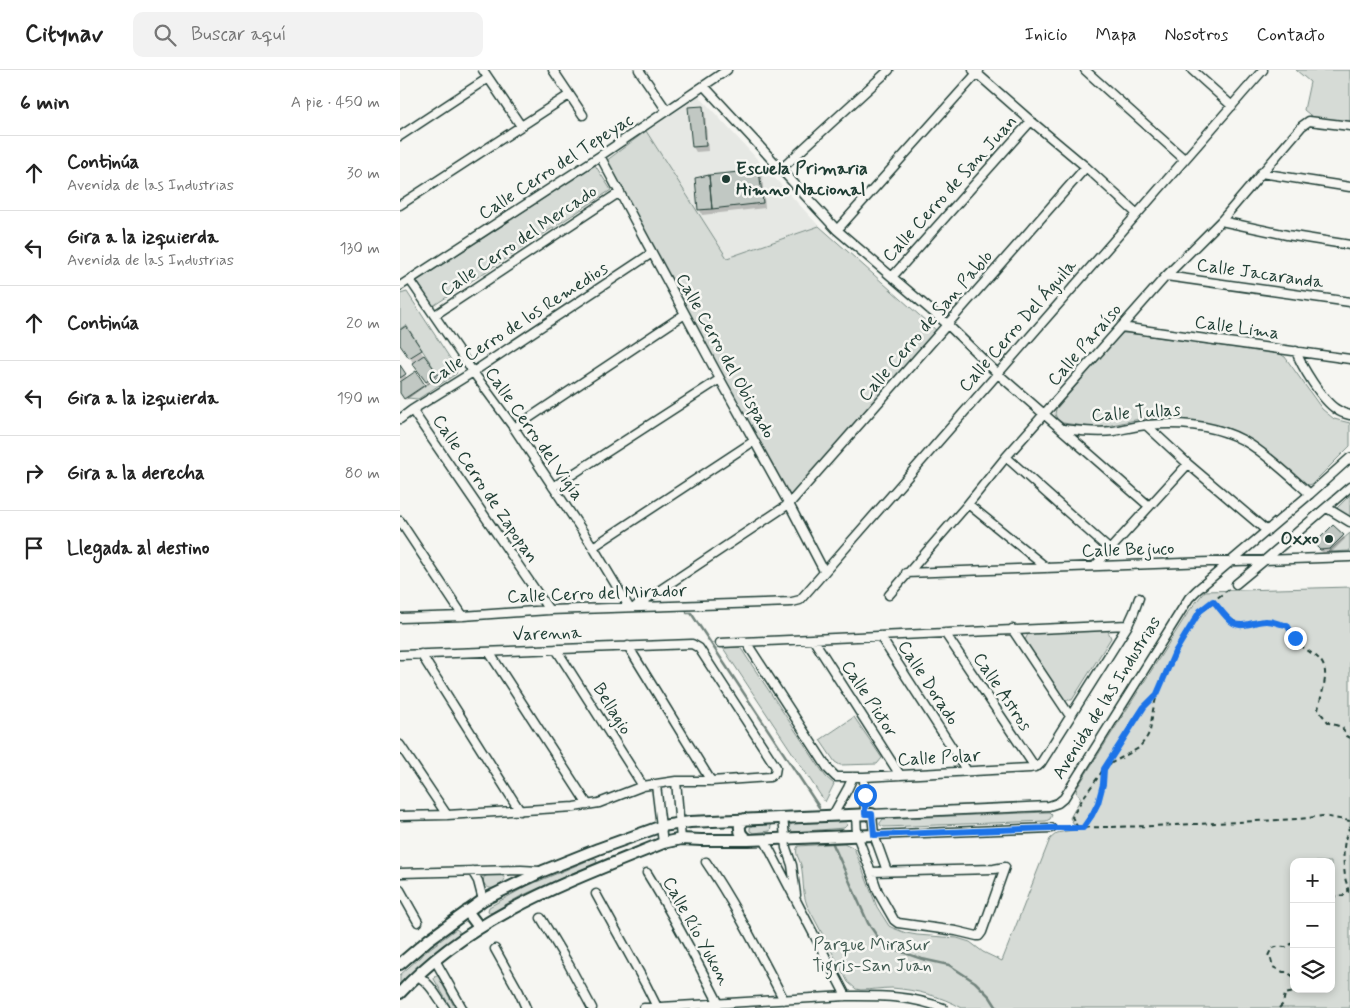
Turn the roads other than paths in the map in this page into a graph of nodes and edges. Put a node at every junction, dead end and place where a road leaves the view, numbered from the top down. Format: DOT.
graph roads {
  1 [pos="483,70"];
  2 [pos="553,70"];
  3 [pos="639,70"];
  4 [pos="727,70"];
  5 [pos="889,70"];
  6 [pos="1085,70"];
  7 [pos="1192,70"];
  8 [pos="1263,70"];
  9 [pos="976,71"];
  10 [pos="488,78"];
  11 [pos="704,86"];
  12 [pos="569,95"];
  13 [pos="1232,106"];
  14 [pos="667,111"];
  15 [pos="582,115"];
  16 [pos="1031,121"];
  17 [pos="521,126"];
  18 [pos="1350,126"];
  19 [pos="400,136"];
  20 [pos="600,156"];
  21 [pos="1184,159"];
  22 [pos="1086,167"];
  23 [pos="780,170"];
  24 [pos="1261,173"];
  25 [pos="1350,187"];
  26 [pos="620,192"];
  27 [pos="400,205"];
  28 [pos="1136,213"];
  29 [pos="1220,221"];
  30 [pos="838,230"];
  31 [pos="1350,245"];
  32 [pos="652,253"];
  33 [pos="1166,276"];
  34 [pos="892,278"];
  35 [pos="410,280"];
  36 [pos="400,286"];
  37 [pos="1350,302"];
  38 [pos="685,314"];
  39 [pos="434,315"];
  40 [pos="947,324"];
  41 [pos="1121,327"];
  42 [pos="1296,351"];
  43 [pos="1350,358"];
  44 [pos="473,372"];
  45 [pos="998,373"];
  46 [pos="720,379"];
  47 [pos="412,410"];
  48 [pos="1045,414"];
  49 [pos="1350,416"];
  50 [pos="400,419"];
  51 [pos="1146,425"];
  52 [pos="514,428"];
  53 [pos="1063,430"];
  54 [pos="754,442"];
  55 [pos="1006,458"];
  56 [pos="1350,458"];
  57 [pos="1188,464"];
  58 [pos="553,487"];
  59 [pos="1350,487"];
  60 [pos="1310,494"];
  61 [pos="789,504"];
  62 [pos="968,504"];
  63 [pos="1149,506"];
  64 [pos="1327,508"];
  65 [pos="400,521"];
  66 [pos="1350,522"];
  67 [pos="1267,531"];
  68 [pos="593,546"];
  69 [pos="1110,550"];
  70 [pos="1350,558"];
  71 [pos="1266,560"];
  72 [pos="1230,562"];
  73 [pos="1095,566"];
  74 [pos="1047,568"];
  75 [pos="824,571"];
  76 [pos="906,573"];
  77 [pos="1236,584"];
  78 [pos="889,595"];
  79 [pos="1139,598"];
  80 [pos="796,602"];
  81 [pos="632,607"];
  82 [pos="549,610"];
  83 [pos="463,616"];
  84 [pos="400,618"];
  85 [pos="1128,625"];
  86 [pos="1012,629"];
  87 [pos="945,633"];
  88 [pos="880,636"];
  89 [pos="813,639"];
  90 [pos="746,642"];
  91 [pos="720,643"];
  92 [pos="628,646"];
  93 [pos="556,649"];
  94 [pos="489,652"];
  95 [pos="421,654"];
  96 [pos="400,655"];
  97 [pos="1070,716"];
  98 [pos="400,745"];
  99 [pos="1035,767"];
  100 [pos="968,771"];
  101 [pos="900,775"];
  102 [pos="852,777"];
  103 [pos="864,777"];
  104 [pos="676,781"];
  105 [pos="710,781"];
  106 [pos="656,785"];
  107 [pos="643,786"];
  108 [pos="588,805"];
  109 [pos="520,811"];
  110 [pos="864,814"];
  111 [pos="448,815"];
  112 [pos="834,815"];
  113 [pos="400,816"];
  114 [pos="783,817"];
  115 [pos="745,819"];
  116 [pos="680,823"];
  117 [pos="662,826"];
  118 [pos="1051,828"];
  119 [pos="857,835"];
  120 [pos="874,835"];
  121 [pos="681,839"];
  122 [pos="764,839"];
  123 [pos="785,839"];
  124 [pos="748,840"];
  125 [pos="663,842"];
  126 [pos="598,849"];
  127 [pos="706,862"];
  128 [pos="605,866"];
  129 [pos="472,871"];
  130 [pos="542,871"];
  131 [pos="887,871"];
  132 [pos="871,872"];
  133 [pos="400,873"];
  134 [pos="647,873"];
  135 [pos="400,890"];
  136 [pos="596,894"];
  137 [pos="483,900"];
  138 [pos="798,904"];
  139 [pos="467,911"];
  140 [pos="541,918"];
  141 [pos="418,922"];
  142 [pos="479,927"];
  143 [pos="496,949"];
  144 [pos="435,960"];
  145 [pos="400,964"];
  146 [pos="418,976"];
  147 [pos="400,993"];
  148 [pos="846,996"];
  149 [pos="784,1000"];
  150 [pos="718,1004"];
  151 [pos="657,1007"];
  152 [pos="445,1008"];
  153 [pos="462,1008"];
  154 [pos="526,1008"];
  155 [pos="592,1008"];
  156 [pos="644,1008"];
  157 [pos="943,1008"];
  1 -- 10 [label="street"];
  2 -- 12 [label="street"];
  3 -- 14 [label="street"];
  4 -- 11 [label="street, Calle Cerro del Tepeyac"];
  5 -- 23 [label="street"];
  6 -- 21 [label="street"];
  7 -- 13 [label="street"];
  8 -- 13 [label="street, Calle Cerro Del Águila"];
  9 -- 16 [label="street"];
  9 -- 30 [label="street"];
  10 -- 17 [label="street"];
  10 -- 19 [label="street"];
  11 -- 14 [label="street, Calle Cerro del Tepeyac"];
  11 -- 23 [label="street"];
  12 -- 15 [label="street"];
  12 -- 17 [label="street"];
  13 -- 21 [label="street, Calle Cerro Del Águila"];
  14 -- 20 [label="street, Calle Cerro del Tepeyac"];
  16 -- 22 [label="street"];
  16 -- 34 [label="street, Calle Cerro de San Juan"];
  17 -- 27 [label="street"];
  18 -- 24 [label="street, Calle Paraíso"];
  20 -- 26 [label="street, Calle Cerro del Obispado"];
  20 -- 35 [label="street, Calle Cerro del Tepeyac"];
  21 -- 28 [label="street, Calle Cerro Del Águila"];
  22 -- 28 [label="street"];
  22 -- 40 [label="street, Calle Cerro de San Pablo"];
  23 -- 30 [label="street"];
  24 -- 25 [label="street"];
  24 -- 29 [label="street, Calle Paraíso"];
  26 -- 32 [label="street, Calle Cerro del Obispado"];
  26 -- 39 [label="street, Calle Cerro del Mercado"];
  28 -- 45 [label="street, Calle Cerro Del Águila"];
  29 -- 31 [label="street"];
  29 -- 33 [label="street, Calle Paraíso"];
  30 -- 34 [label="street"];
  32 -- 38 [label="street, Calle Cerro del Obispado"];
  32 -- 44 [label="street, Calle Cerro de los Remedios"];
  33 -- 37 [label="street, Calle Jacaranda"];
  33 -- 41 [label="street, Calle Paraíso"];
  34 -- 40 [label="street"];
  35 -- 36 [label="street, Calle Cerro del Tepeyac"];
  35 -- 39 [label="street, Calle Cerro del Vigía"];
  38 -- 46 [label="street, Calle Cerro del Obispado"];
  38 -- 52 [label="street"];
  39 -- 44 [label="street, Calle Cerro del Vigía"];
  40 -- 45 [label="street"];
  40 -- 61 [label="street, Calle Cerro de San Pablo"];
  41 -- 42 [label="street, Calle Lima"];
  41 -- 48 [label="street, Calle Paraíso"];
  42 -- 43 [label="street, Calle Lima"];
  42 -- 49 [label="street"];
  44 -- 47 [label="street, Calle Cerro de los Remedios"];
  44 -- 52 [label="street, Calle Cerro del Vigía"];
  45 -- 48 [label="street"];
  45 -- 75 [label="street, Calle Cerro Del Águila"];
  46 -- 54 [label="street, Calle Cerro del Obispado"];
  46 -- 58 [label="street"];
  47 -- 50 [label="street, Calle Cerro de los Remedios"];
  47 -- 82 [label="street, Calle Cerro de Zapopan"];
  48 -- 53 [label="street"];
  48 -- 55 [label="street, Calle Paraíso"];
  51 -- 53 [label="street, Calle Tullas"];
  51 -- 57 [label="street"];
  51 -- 60 [label="street, Calle Tullas"];
  52 -- 58 [label="street, Calle Cerro del Vigía"];
  53 -- 63 [label="street"];
  54 -- 61 [label="street, Calle Cerro del Obispado"];
  54 -- 68 [label="street"];
  55 -- 62 [label="street, Calle Paraíso"];
  55 -- 69 [label="street"];
  56 -- 60 [label="street"];
  57 -- 63 [label="street"];
  57 -- 67 [label="street"];
  58 -- 68 [label="street, Calle Cerro del Vigía"];
  59 -- 64 [label="street"];
  60 -- 67 [label="street"];
  61 -- 75 [label="street, Calle Cerro del Obispado"];
  61 -- 81 [label="street, Calle Cerro de San Pablo"];
  62 -- 74 [label="street"];
  62 -- 76 [label="street, Calle Paraíso"];
  63 -- 69 [label="street"];
  64 -- 66 [label="street"];
  64 -- 71 [label="street"];
  65 -- 83 [label="street"];
  67 -- 72 [label="street"];
  68 -- 81 [label="street, Calle Cerro del Vigía"];
  69 -- 73 [label="street"];
  70 -- 71 [label="street, Calle Bejuco"];
  71 -- 72 [label="street, Calle Bejuco"];
  71 -- 77 [label="street"];
  72 -- 73 [label="street, Calle Bejuco"];
  72 -- 110 [label="street, Avenida de las Industrias"];
  73 -- 74 [label="street, Calle Bejuco"];
  74 -- 76 [label="street, Calle Bejuco"];
  75 -- 80 [label="street, Calle Cerro Del Águila"];
  76 -- 78 [label="street, Calle Paraíso"];
  79 -- 85 [label="street"];
  80 -- 81 [label="street, Calle Cerro del Mirador"];
  81 -- 82 [label="street, Calle Cerro del Mirador"];
  82 -- 83 [label="street, Calle Cerro del Mirador"];
  83 -- 84 [label="street, Calle Cerro del Mirador"];
  85 -- 86 [label="street"];
  85 -- 97 [label="street"];
  86 -- 87 [label="street"];
  86 -- 97 [label="street"];
  87 -- 88 [label="street"];
  87 -- 99 [label="street, Calle Astros"];
  88 -- 89 [label="street"];
  88 -- 100 [label="street, Calle Dorado"];
  89 -- 90 [label="street"];
  89 -- 101 [label="street, Calle Pictor"];
  90 -- 91 [label="street"];
  90 -- 102 [label="street, Calle Polar"];
  92 -- 93 [label="street, Varenna"];
  92 -- 105 [label="street"];
  92 -- 105 [label="street, Varenna"];
  93 -- 94 [label="street, Varenna"];
  93 -- 107 [label="street, Bellagio"];
  94 -- 95 [label="street, Varenna"];
  94 -- 108 [label="street"];
  95 -- 96 [label="street, Varenna"];
  95 -- 109 [label="street"];
  97 -- 99 [label="street"];
  98 -- 111 [label="street"];
  99 -- 100 [label="street, Calle Polar"];
  100 -- 101 [label="street, Calle Polar"];
  101 -- 103 [label="street, Calle Polar"];
  102 -- 103 [label="street, Calle Polar"];
  102 -- 112 [label="street"];
  103 -- 110 [label="street"];
  104 -- 105 [label="street"];
  104 -- 106 [label="street"];
  104 -- 116 [label="street"];
  106 -- 107 [label="street"];
  106 -- 117 [label="street"];
  107 -- 108 [label="street"];
  108 -- 109 [label="street"];
  109 -- 111 [label="street"];
  110 -- 112 [label="street, Avenida de las Industrias"];
  110 -- 119 [label="street"];
  110 -- 120 [label="street"];
  111 -- 113 [label="street"];
  112 -- 114 [label="street, Avenida de las Industrias"];
  114 -- 115 [label="street, Avenida de las Industrias"];
  114 -- 123 [label="street"];
  115 -- 116 [label="street, Avenida de las Industrias"];
  115 -- 124 [label="street"];
  116 -- 117 [label="street, Avenida de las Industrias"];
  116 -- 121 [label="street"];
  117 -- 125 [label="street"];
  117 -- 126 [label="street, Avenida de las Industrias"];
  118 -- 120 [label="street"];
  119 -- 120 [label="street"];
  119 -- 123 [label="street"];
  119 -- 132 [label="street"];
  120 -- 131 [label="street"];
  121 -- 124 [label="street"];
  121 -- 125 [label="street"];
  122 -- 123 [label="street"];
  122 -- 124 [label="street"];
  122 -- 138 [label="street"];
  123 -- 138 [label="street"];
  125 -- 128 [label="street"];
  126 -- 128 [label="street"];
  126 -- 130 [label="street, Avenida de las Industrias"];
  127 -- 149 [label="street"];
  128 -- 142 [label="street"];
  129 -- 130 [label="street"];
  129 -- 133 [label="street"];
  129 -- 137 [label="street"];
  130 -- 137 [label="street, Avenida de las Industrias"];
  131 -- 132 [label="street"];
  131 -- 132 [label="street"];
  134 -- 150 [label="street, Calle Río Yukon"];
  135 -- 141 [label="street"];
  136 -- 151 [label="street"];
  137 -- 139 [label="street, Avenida de las Industrias"];
  138 -- 148 [label="street"];
  139 -- 142 [label="street"];
  139 -- 145 [label="street, Avenida de las Industrias"];
  140 -- 155 [label="street"];
  142 -- 144 [label="street"];
  143 -- 154 [label="street"];
  144 -- 146 [label="street"];
  144 -- 153 [label="street"];
  146 -- 147 [label="street"];
  146 -- 152 [label="street"];
  148 -- 149 [label="street"];
  148 -- 157 [label="street"];
  149 -- 150 [label="street"];
  150 -- 151 [label="street"];
  151 -- 156 [label="street"];
}
